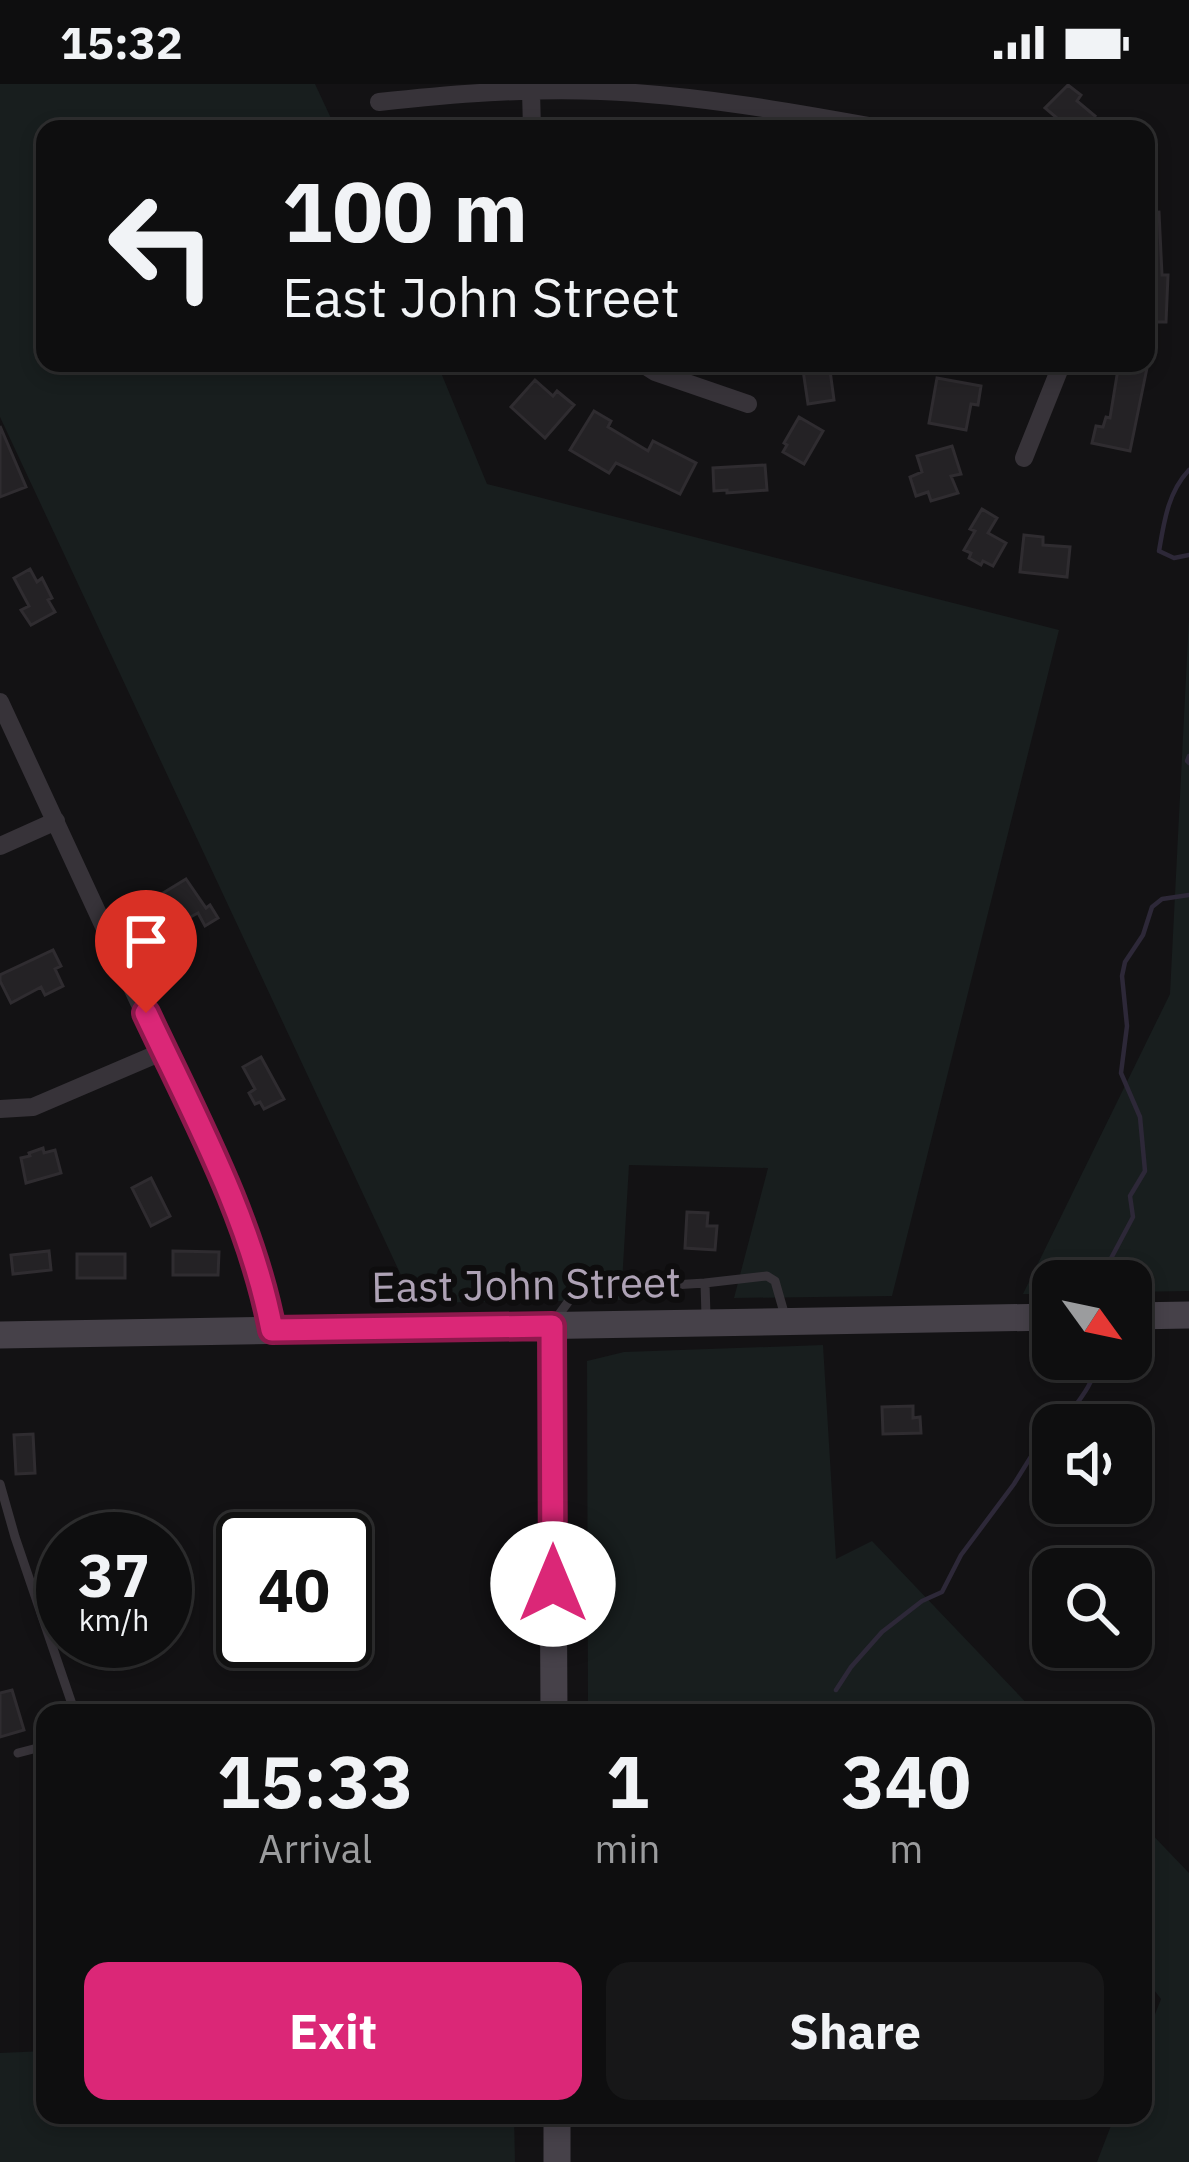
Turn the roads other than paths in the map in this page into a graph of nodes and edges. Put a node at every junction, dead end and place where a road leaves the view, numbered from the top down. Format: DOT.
graph roads {
  1 [pos="769,84"];
  2 [pos="531,91"];
  3 [pos="379,102"];
  4 [pos="764,107"];
  5 [pos="532,120"];
  6 [pos="836,120"];
  7 [pos="655,372"];
  8 [pos="1058,372"];
  9 [pos="748,404"];
  10 [pos="1024,458"];
  11 [pos="0,702"];
  12 [pos="56,821"];
  13 [pos="0,846"];
  14 [pos="164,1051"];
  15 [pos="0,1109"];
  16 [pos="705,1283"];
  17 [pos="1189,1315"];
  18 [pos="1152,1316"];
  19 [pos="1032,1317"];
  20 [pos="706,1322"];
  21 [pos="787,1322"];
  22 [pos="552,1326"];
  23 [pos="272,1330"];
  24 [pos="0,1335"];
  25 [pos="0,1484"];
  26 [pos="72,1704"];
  27 [pos="554,1704"];
  28 [pos="36,1748"];
  29 [pos="18,1753"];
  30 [pos="556,2124"];
  31 [pos="557,2162"];
  1 -- 4 [label="street"];
  2 -- 3 [label="street"];
  2 -- 4 [label="street"];
  2 -- 5 [label="street"];
  4 -- 6 [label="street"];
  7 -- 9 [label="street"];
  8 -- 10 [label="street"];
  11 -- 12 [label="street"];
  12 -- 13 [label="street"];
  12 -- 14 [label="street"];
  14 -- 15 [label="street"];
  14 -- 23 [label="street"];
  16 -- 20 [label="lane"];
  16 -- 21 [label="lane"];
  16 -- 22 [label="lane"];
  17 -- 18 [label="main road"];
  19 -- 21 [label="main road, East John Street"];
  20 -- 21 [label="main road, East John Street"];
  20 -- 22 [label="main road, East John Street"];
  22 -- 23 [label="main road, East John Street"];
  22 -- 27 [label="main road"];
  23 -- 24 [label="main road, East John Street"];
  25 -- 26 [label="lane"];
  28 -- 29 [label="lane"];
  30 -- 31 [label="main road"];
}
